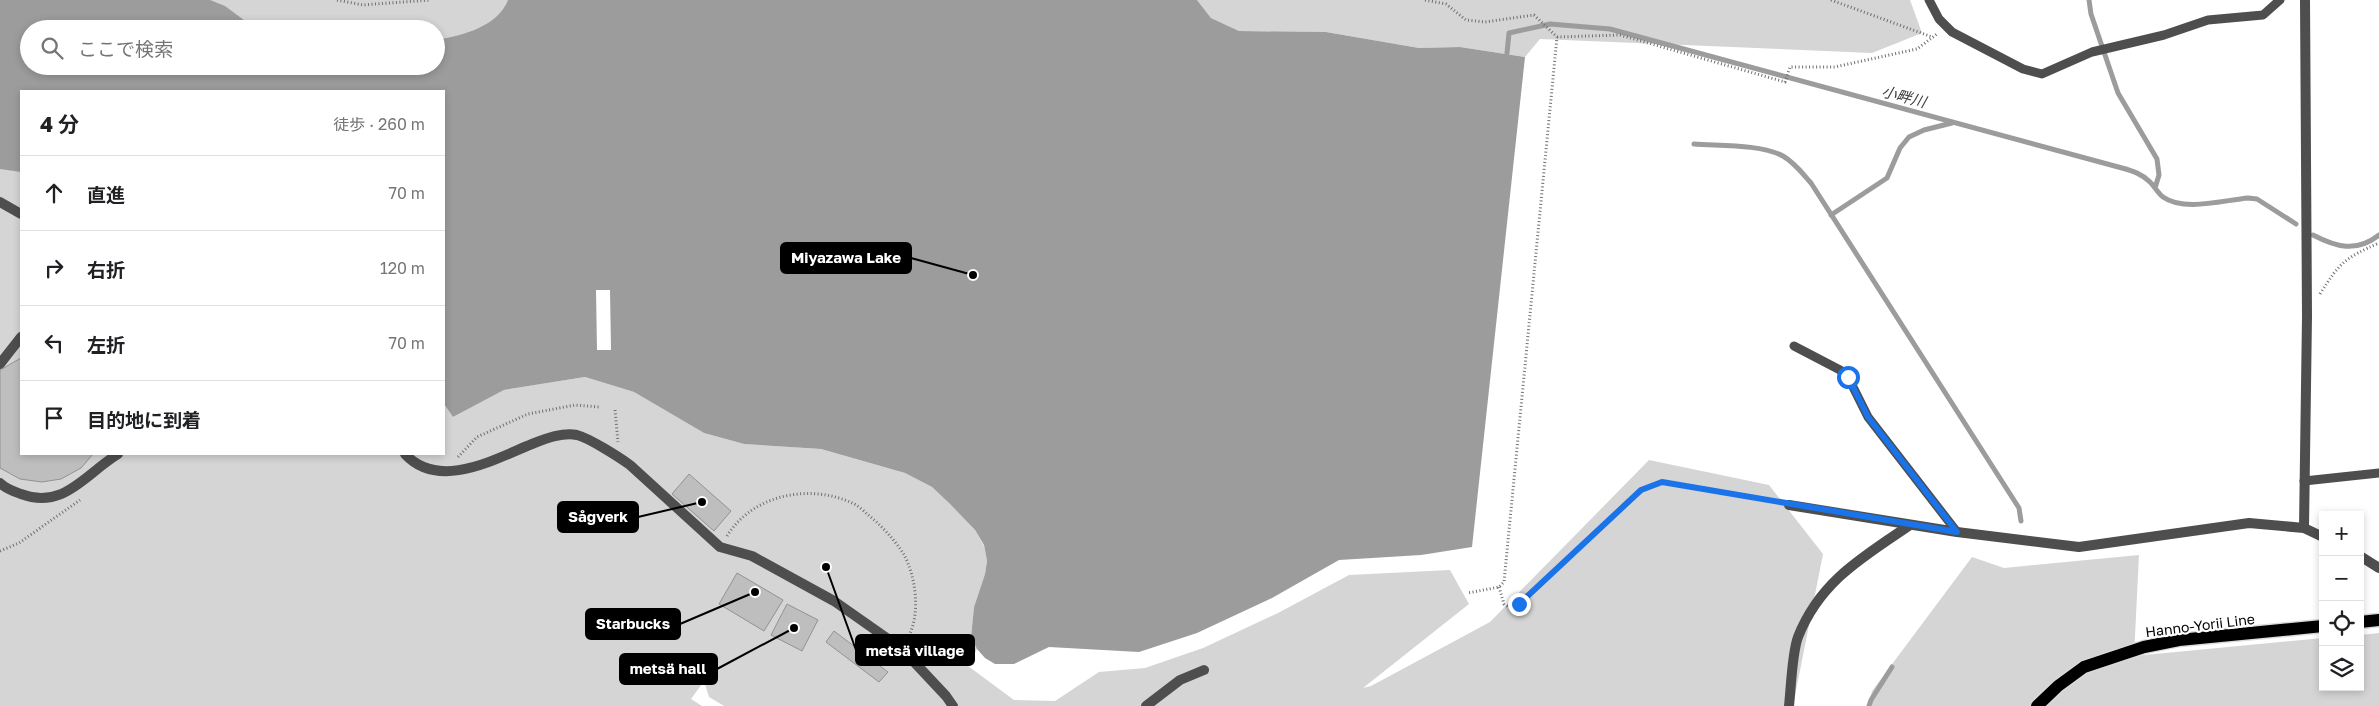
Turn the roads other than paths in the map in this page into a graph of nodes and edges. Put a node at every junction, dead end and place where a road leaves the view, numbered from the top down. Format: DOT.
graph roads {
  1 [pos="1929,0"];
  2 [pos="2280,0"];
  3 [pos="2305,0"];
  4 [pos="0,202"];
  5 [pos="20,213"];
  6 [pos="20,338"];
  7 [pos="1794,346"];
  8 [pos="0,364"];
  9 [pos="116,455"];
  10 [pos="406,455"];
  11 [pos="2379,473"];
  12 [pos="2304,482"];
  13 [pos="0,484"];
  14 [pos="1789,505"];
  15 [pos="1910,525"];
  16 [pos="2304,528"];
  17 [pos="1957,532"];
  18 [pos="2319,535"];
  19 [pos="2364,559"];
  20 [pos="2379,568"];
  21 [pos="2379,620"];
  22 [pos="2364,622"];
  23 [pos="2319,626"];
  24 [pos="1204,670"];
  25 [pos="953,706"];
  26 [pos="1146,706"];
  27 [pos="1789,706"];
  28 [pos="2038,706"];
  1 -- 2 [label="lane"];
  3 -- 12 [label="street"];
  4 -- 5 [label="street"];
  6 -- 8 [label="street"];
  7 -- 17 [label="lane"];
  9 -- 13 [label="street"];
  10 -- 25 [label="street"];
  11 -- 12 [label="lane"];
  12 -- 16 [label="street"];
  14 -- 15 [label="street"];
  15 -- 17 [label="street"];
  15 -- 27 [label="street"];
  16 -- 17 [label="street"];
  16 -- 18 [label="street"];
  19 -- 20 [label="street"];
  21 -- 22 [label="main road"];
  23 -- 28 [label="main road, Hanno-Yorii Line"];
  24 -- 26 [label="street"];
}
